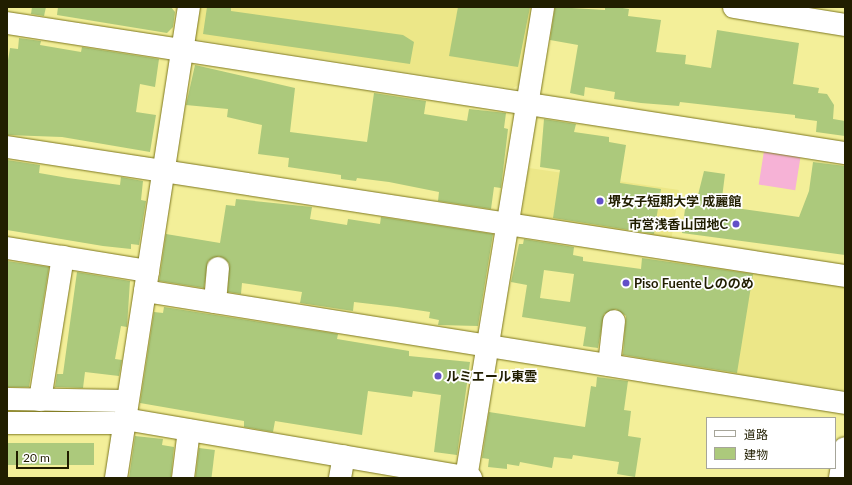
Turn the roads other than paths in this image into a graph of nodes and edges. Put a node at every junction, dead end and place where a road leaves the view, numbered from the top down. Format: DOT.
graph roads {
  1 [pos="188,7"];
  2 [pos="543,7"];
  3 [pos="734,7"];
  4 [pos="7,23"];
  5 [pos="845,24"];
  6 [pos="182,50"];
  7 [pos="527,104"];
  8 [pos="7,147"];
  9 [pos="845,153"];
  10 [pos="164,171"];
  11 [pos="507,226"];
  12 [pos="7,248"];
  13 [pos="63,257"];
  14 [pos="218,268"];
  15 [pos="845,276"];
  16 [pos="146,281"];
  17 [pos="215,302"];
  18 [pos="614,321"];
  19 [pos="487,346"];
  20 [pos="609,365"];
  21 [pos="7,399"];
  22 [pos="40,400"];
  23 [pos="845,403"];
  24 [pos="122,414"];
  25 [pos="7,423"];
  26 [pos="189,430"];
  27 [pos="845,448"];
  28 [pos="344,456"];
  29 [pos="116,478"];
  30 [pos="183,478"];
  31 [pos="340,478"];
  32 [pos="467,478"];
  33 [pos="840,478"];
  1 -- 6 [label="street"];
  2 -- 7 [label="street"];
  3 -- 5 [label="street"];
  4 -- 6 [label="street"];
  6 -- 7 [label="street"];
  6 -- 10 [label="street"];
  7 -- 9 [label="street"];
  7 -- 11 [label="street"];
  8 -- 10 [label="street"];
  10 -- 11 [label="street"];
  10 -- 16 [label="street"];
  11 -- 15 [label="street"];
  11 -- 19 [label="street"];
  12 -- 13 [label="street"];
  13 -- 16 [label="street"];
  13 -- 22 [label="street"];
  14 -- 17 [label="street"];
  16 -- 17 [label="street"];
  16 -- 24 [label="street"];
  17 -- 19 [label="street"];
  18 -- 20 [label="street"];
  19 -- 20 [label="street"];
  19 -- 32 [label="street"];
  20 -- 23 [label="street"];
  21 -- 22 [label="street"];
  22 -- 24 [label="street"];
  24 -- 25 [label="street"];
  24 -- 26 [label="street"];
  24 -- 29 [label="street"];
  26 -- 28 [label="street"];
  26 -- 30 [label="street"];
  27 -- 33 [label="street"];
  28 -- 31 [label="street"];
  28 -- 32 [label="street"];
}
